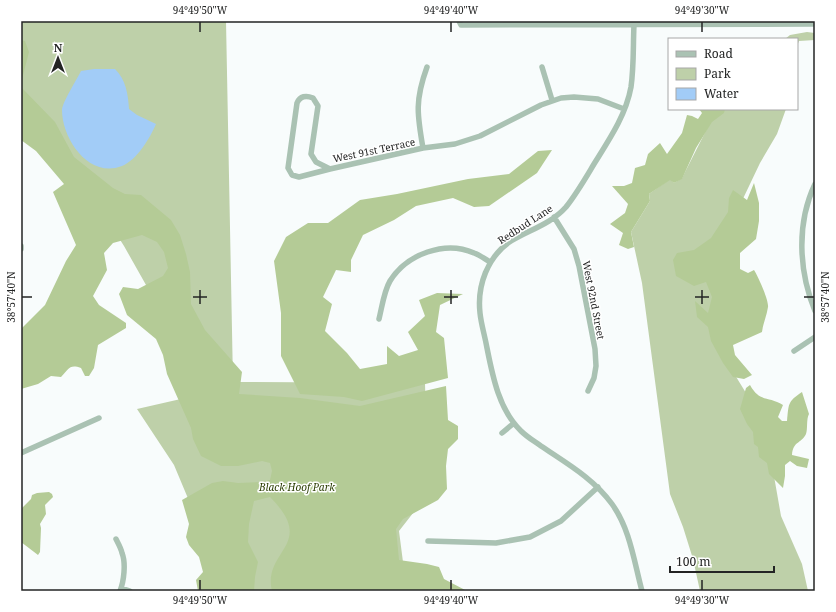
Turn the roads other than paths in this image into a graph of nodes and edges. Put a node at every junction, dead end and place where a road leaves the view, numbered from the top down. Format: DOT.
graph roads {
  1 [pos="460,23"];
  2 [pos="815,24"];
  3 [pos="634,25"];
  4 [pos="428,67"];
  5 [pos="542,67"];
  6 [pos="552,100"];
  7 [pos="624,109"];
  8 [pos="423,148"];
  9 [pos="330,169"];
  10 [pos="815,184"];
  11 [pos="554,217"];
  12 [pos="490,262"];
  13 [pos="815,311"];
  14 [pos="379,319"];
  15 [pos="814,339"];
  16 [pos="794,351"];
  17 [pos="588,391"];
  18 [pos="99,418"];
  19 [pos="514,423"];
  20 [pos="502,432"];
  21 [pos="21,453"];
  22 [pos="598,487"];
  23 [pos="116,539"];
  24 [pos="428,541"];
  25 [pos="121,590"];
  26 [pos="130,591"];
  27 [pos="642,591"];
  1 -- 3 [label="street"];
  2 -- 3 [label="street"];
  3 -- 7 [label="street, Redbud Lane"];
  4 -- 8 [label="street, West 91st Terrace"];
  5 -- 6 [label="street"];
  6 -- 7 [label="street, West 91st Terrace"];
  6 -- 8 [label="street, West 91st Terrace"];
  7 -- 11 [label="street, Redbud Lane"];
  8 -- 9 [label="street, West 91st Terrace"];
  9 -- 9 [label="street, West 91st Terrace"];
  10 -- 13 [label="street"];
  11 -- 12 [label="street, Redbud Lane"];
  11 -- 17 [label="street, West 92nd Street"];
  12 -- 14 [label="street"];
  12 -- 19 [label="street, Redbud Lane"];
  15 -- 16 [label="street"];
  18 -- 21 [label="street"];
  19 -- 20 [label="street"];
  19 -- 22 [label="street, Redbud Lane"];
  22 -- 24 [label="street"];
  22 -- 27 [label="street, Redbud Lane"];
  23 -- 25 [label="street"];
  25 -- 26 [label="street"];
}
